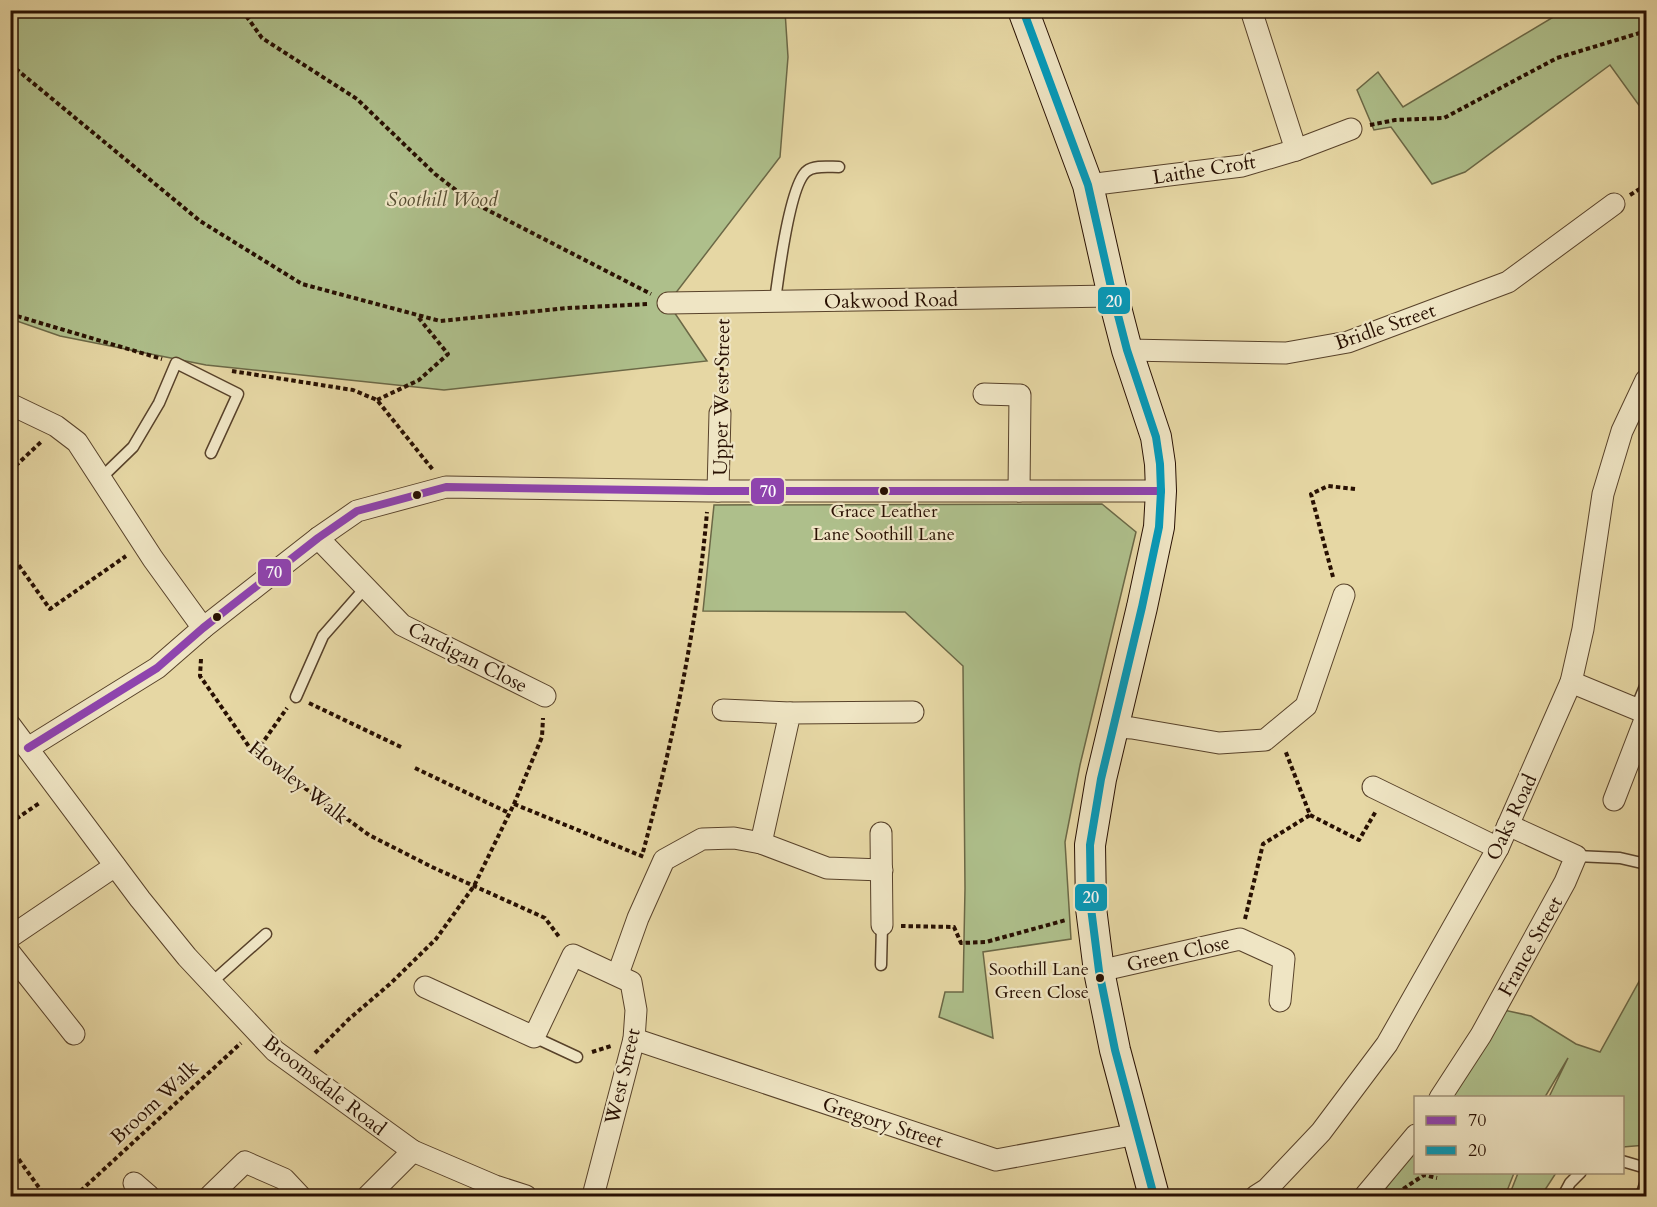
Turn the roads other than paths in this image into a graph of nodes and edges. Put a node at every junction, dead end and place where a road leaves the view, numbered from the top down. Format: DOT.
graph roads {
  1 [pos="1023,10"];
  2 [pos="1251,10"];
  3 [pos="1351,129"];
  4 [pos="1296,150"];
  5 [pos="839,167"];
  6 [pos="1088,185"];
  7 [pos="1614,204"];
  8 [pos="1113,297"];
  9 [pos="775,302"];
  10 [pos="668,303"];
  11 [pos="1127,350"];
  12 [pos="1647,380"];
  13 [pos="984,394"];
  14 [pos="10,404"];
  15 [pos="720,413"];
  16 [pos="211,453"];
  17 [pos="100,479"];
  18 [pos="713,491"];
  19 [pos="1019,491"];
  20 [pos="1161,491"];
  21 [pos="318,538"];
  22 [pos="366,587"];
  23 [pos="1344,595"];
  24 [pos="203,628"];
  25 [pos="1571,682"];
  26 [pos="1647,684"];
  27 [pos="545,696"];
  28 [pos="296,697"];
  29 [pos="723,710"];
  30 [pos="790,712"];
  31 [pos="913,712"];
  32 [pos="1643,713"];
  33 [pos="10,725"];
  34 [pos="1113,728"];
  35 [pos="28,748"];
  36 [pos="1380,790"];
  37 [pos="1614,800"];
  38 [pos="1508,825"];
  39 [pos="881,833"];
  40 [pos="762,843"];
  41 [pos="1498,848"];
  42 [pos="1576,856"];
  43 [pos="1647,864"];
  44 [pos="115,866"];
  45 [pos="882,870"];
  46 [pos="882,926"];
  47 [pos="266,934"];
  48 [pos="10,937"];
  49 [pos="10,953"];
  50 [pos="881,965"];
  51 [pos="1099,971"];
  52 [pos="618,974"];
  53 [pos="211,983"];
  54 [pos="425,987"];
  55 [pos="1280,1001"];
  56 [pos="74,1034"];
  57 [pos="534,1037"];
  58 [pos="634,1039"];
  59 [pos="577,1057"];
  60 [pos="1441,1096"];
  61 [pos="1137,1134"];
  62 [pos="1414,1138"];
  63 [pos="412,1151"];
  64 [pos="1624,1161"];
  65 [pos="1647,1168"];
  66 [pos="1580,1174"];
  67 [pos="1647,1181"];
  68 [pos="210,1197"];
  69 [pos="300,1197"];
  70 [pos="368,1197"];
  71 [pos="526,1197"];
  72 [pos="593,1197"];
  73 [pos="1154,1197"];
  74 [pos="1256,1197"];
  75 [pos="1365,1197"];
  76 [pos="1563,1197"];
  77 [pos="1641,1197"];
  1 -- 6 [label="main road"];
  2 -- 4 [label="street"];
  3 -- 4 [label="street, Laithe Croft"];
  4 -- 6 [label="street, Laithe Croft"];
  5 -- 9 [label="lane"];
  6 -- 8 [label="main road"];
  7 -- 11 [label="street, Bridle Street"];
  8 -- 9 [label="street, Oakwood Road"];
  8 -- 11 [label="main road"];
  9 -- 10 [label="street, Oakwood Road"];
  11 -- 20 [label="main road"];
  12 -- 25 [label="street, Oaks Road"];
  13 -- 19 [label="street"];
  14 -- 17 [label="street"];
  15 -- 18 [label="street, Upper West Street"];
  16 -- 17 [label="lane"];
  17 -- 24 [label="street"];
  18 -- 19 [label="street"];
  18 -- 21 [label="street"];
  19 -- 20 [label="street"];
  20 -- 34 [label="main road"];
  21 -- 22 [label="street, Cardigan Close"];
  21 -- 24 [label="street"];
  22 -- 27 [label="street, Cardigan Close"];
  22 -- 28 [label="lane"];
  23 -- 34 [label="street"];
  24 -- 35 [label="street"];
  25 -- 32 [label="street"];
  25 -- 38 [label="street, Oaks Road"];
  26 -- 32 [label="lane"];
  29 -- 30 [label="street"];
  30 -- 31 [label="street"];
  30 -- 40 [label="street"];
  32 -- 37 [label="street"];
  33 -- 35 [label="street, Broomsdale Road"];
  34 -- 51 [label="main road"];
  35 -- 44 [label="street, Broomsdale Road"];
  36 -- 41 [label="street"];
  38 -- 41 [label="street, Oaks Road"];
  38 -- 42 [label="street"];
  39 -- 45 [label="street"];
  40 -- 45 [label="street"];
  40 -- 52 [label="street"];
  41 -- 74 [label="street, Oaks Road"];
  42 -- 43 [label="lane"];
  42 -- 60 [label="street, France Street"];
  44 -- 48 [label="street"];
  44 -- 53 [label="street, Broomsdale Road"];
  45 -- 46 [label="street"];
  46 -- 50 [label="lane"];
  47 -- 53 [label="lane"];
  49 -- 56 [label="street"];
  51 -- 55 [label="street, Green Close"];
  51 -- 61 [label="main road"];
  52 -- 57 [label="street"];
  52 -- 58 [label="street, West Street"];
  53 -- 63 [label="street, Broomsdale Road"];
  54 -- 57 [label="street"];
  57 -- 59 [label="lane"];
  58 -- 61 [label="street, Gregory Street"];
  58 -- 72 [label="street, West Street"];
  61 -- 73 [label="main road"];
  62 -- 75 [label="street"];
  63 -- 70 [label="street"];
  63 -- 71 [label="street, Broomsdale Road"];
  64 -- 65 [label="lane"];
  66 -- 76 [label="lane"];
  67 -- 77 [label="lane"];
  68 -- 69 [label="street"];
}
